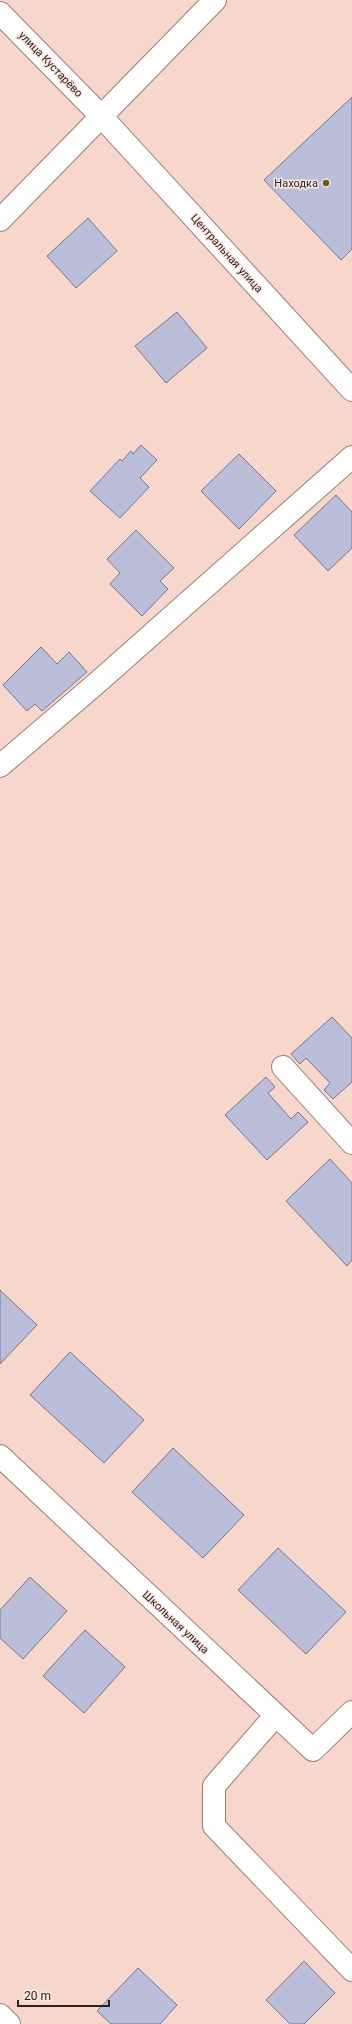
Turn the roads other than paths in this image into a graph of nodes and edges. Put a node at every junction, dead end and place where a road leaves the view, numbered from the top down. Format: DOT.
graph roads {
  1 [pos="215,0"];
  2 [pos="0,13"];
  3 [pos="101,116"];
  4 [pos="0,220"];
  5 [pos="352,390"];
  6 [pos="352,457"];
  7 [pos="0,766"];
  8 [pos="282,1067"];
  9 [pos="352,1142"];
  10 [pos="0,1456"];
  11 [pos="352,1712"];
  12 [pos="275,1716"];
  13 [pos="352,1970"];
  14 [pos="0,2015"];
  15 [pos="9,2024"];
  1 -- 3 [label="street"];
  2 -- 3 [label="street, улица Кустарёво"];
  3 -- 4 [label="street"];
  3 -- 5 [label="street, Центральная улица"];
  6 -- 7 [label="street"];
  8 -- 9 [label="street"];
  10 -- 12 [label="street, Школьная улица"];
  11 -- 12 [label="street, Школьная улица"];
  12 -- 13 [label="street"];
  14 -- 15 [label="street"];
}
